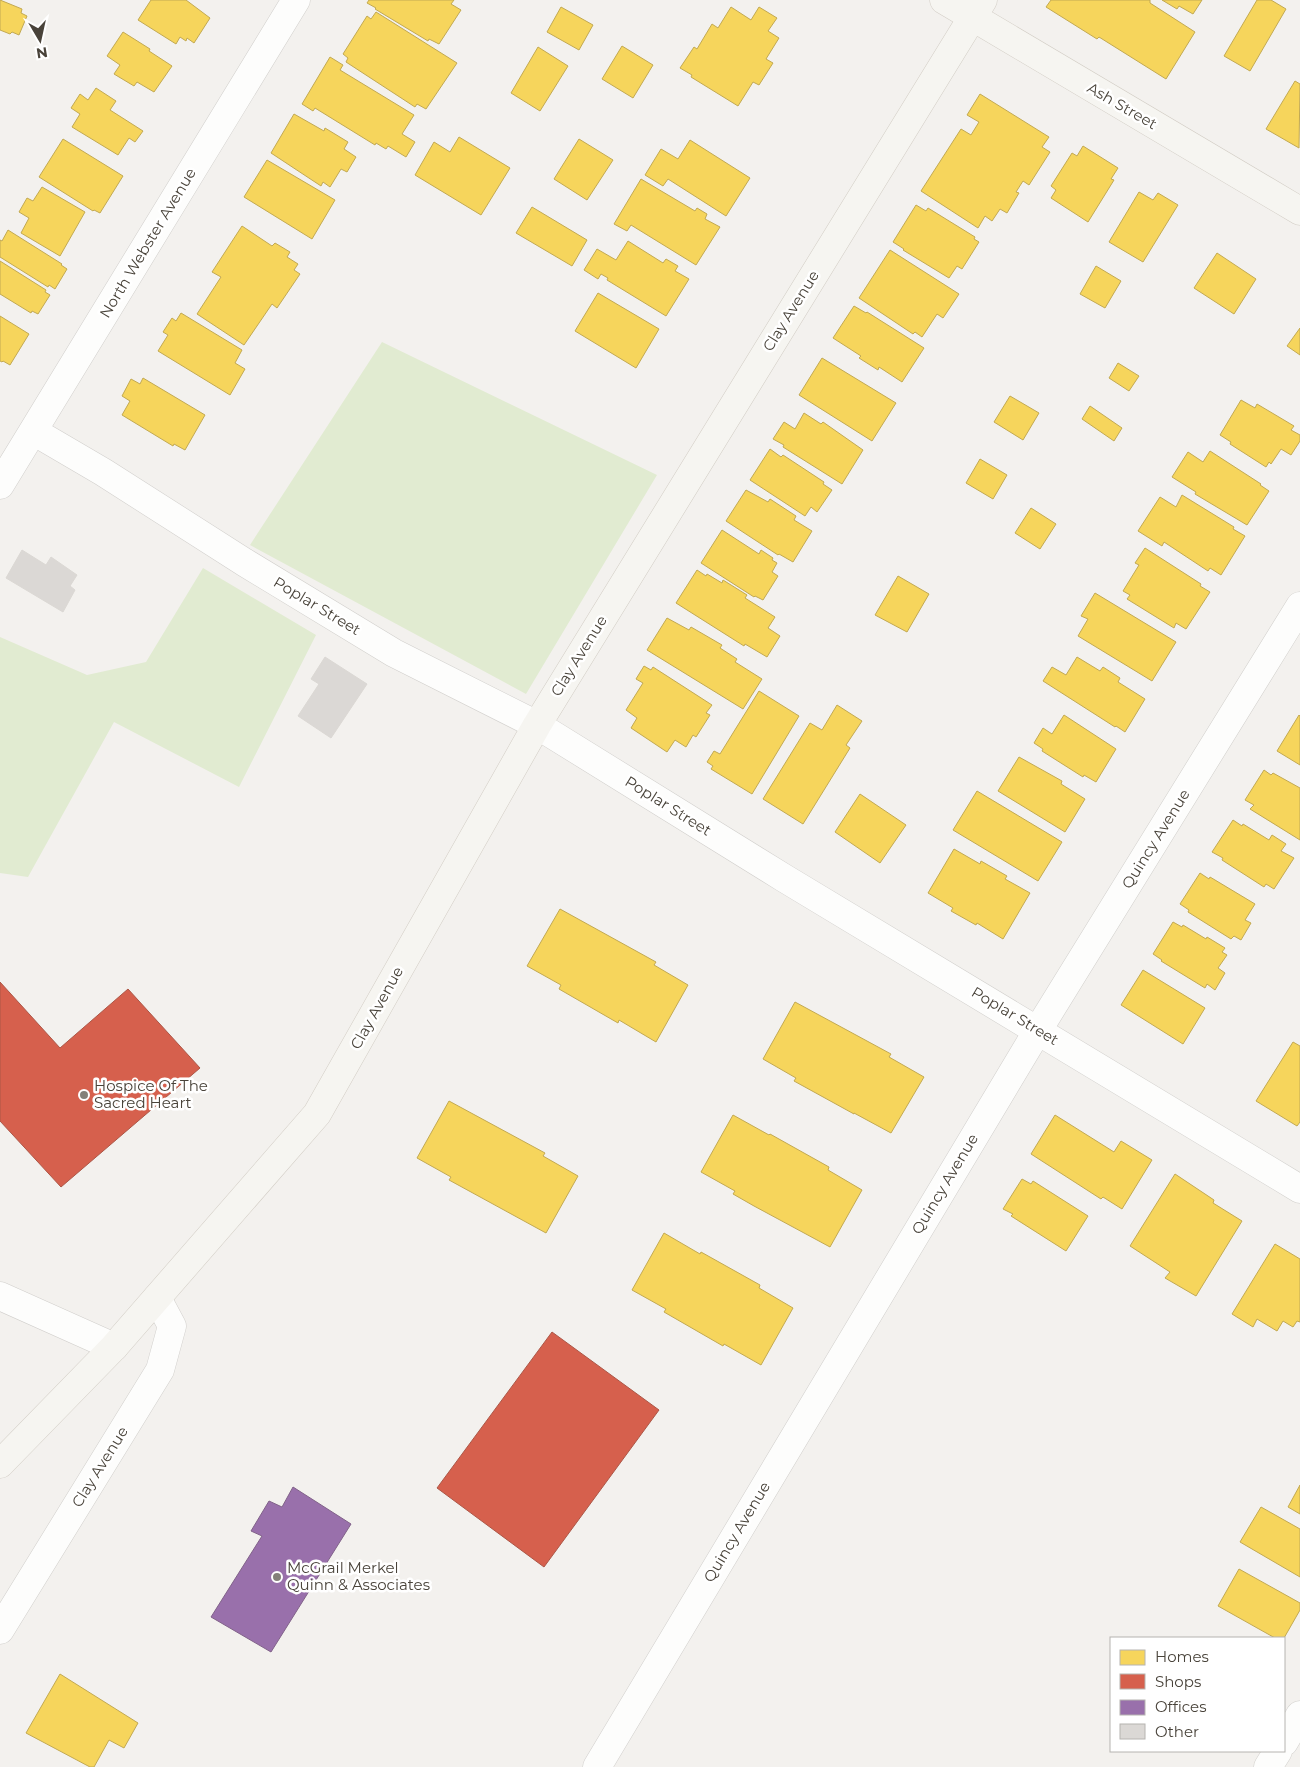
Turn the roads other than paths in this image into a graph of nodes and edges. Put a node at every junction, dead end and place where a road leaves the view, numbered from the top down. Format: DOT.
graph roads {
  1 [pos="296,0"];
  2 [pos="944,0"];
  3 [pos="977,9"];
  4 [pos="1300,211"];
  5 [pos="34,430"];
  6 [pos="0,485"];
  7 [pos="1300,606"];
  8 [pos="536,725"];
  9 [pos="1038,1030"];
  10 [pos="1300,1189"];
  11 [pos="0,1296"];
  12 [pos="157,1298"];
  13 [pos="114,1347"];
  14 [pos="0,1464"];
  15 [pos="0,1630"];
  16 [pos="1300,1715"];
  17 [pos="1285,1740"];
  18 [pos="1277,1752"];
  19 [pos="597,1767"];
  20 [pos="1268,1767"];
  1 -- 5 [label="street, North Webster Avenue"];
  2 -- 3 [label="main road, Ash Street"];
  3 -- 4 [label="main road, Ash Street"];
  3 -- 8 [label="main road, Clay Avenue"];
  5 -- 6 [label="street, North Webster Avenue"];
  5 -- 8 [label="street, Poplar Street"];
  7 -- 9 [label="street, Quincy Avenue"];
  8 -- 9 [label="street, Poplar Street"];
  8 -- 12 [label="main road, Clay Avenue"];
  9 -- 10 [label="street, Poplar Street"];
  9 -- 19 [label="street, Quincy Avenue"];
  11 -- 13 [label="street"];
  12 -- 13 [label="main road, Clay Avenue"];
  12 -- 15 [label="street, Clay Avenue"];
  13 -- 14 [label="main road, Clay Avenue"];
  16 -- 17 [label="street"];
  18 -- 20 [label="street"];
}
